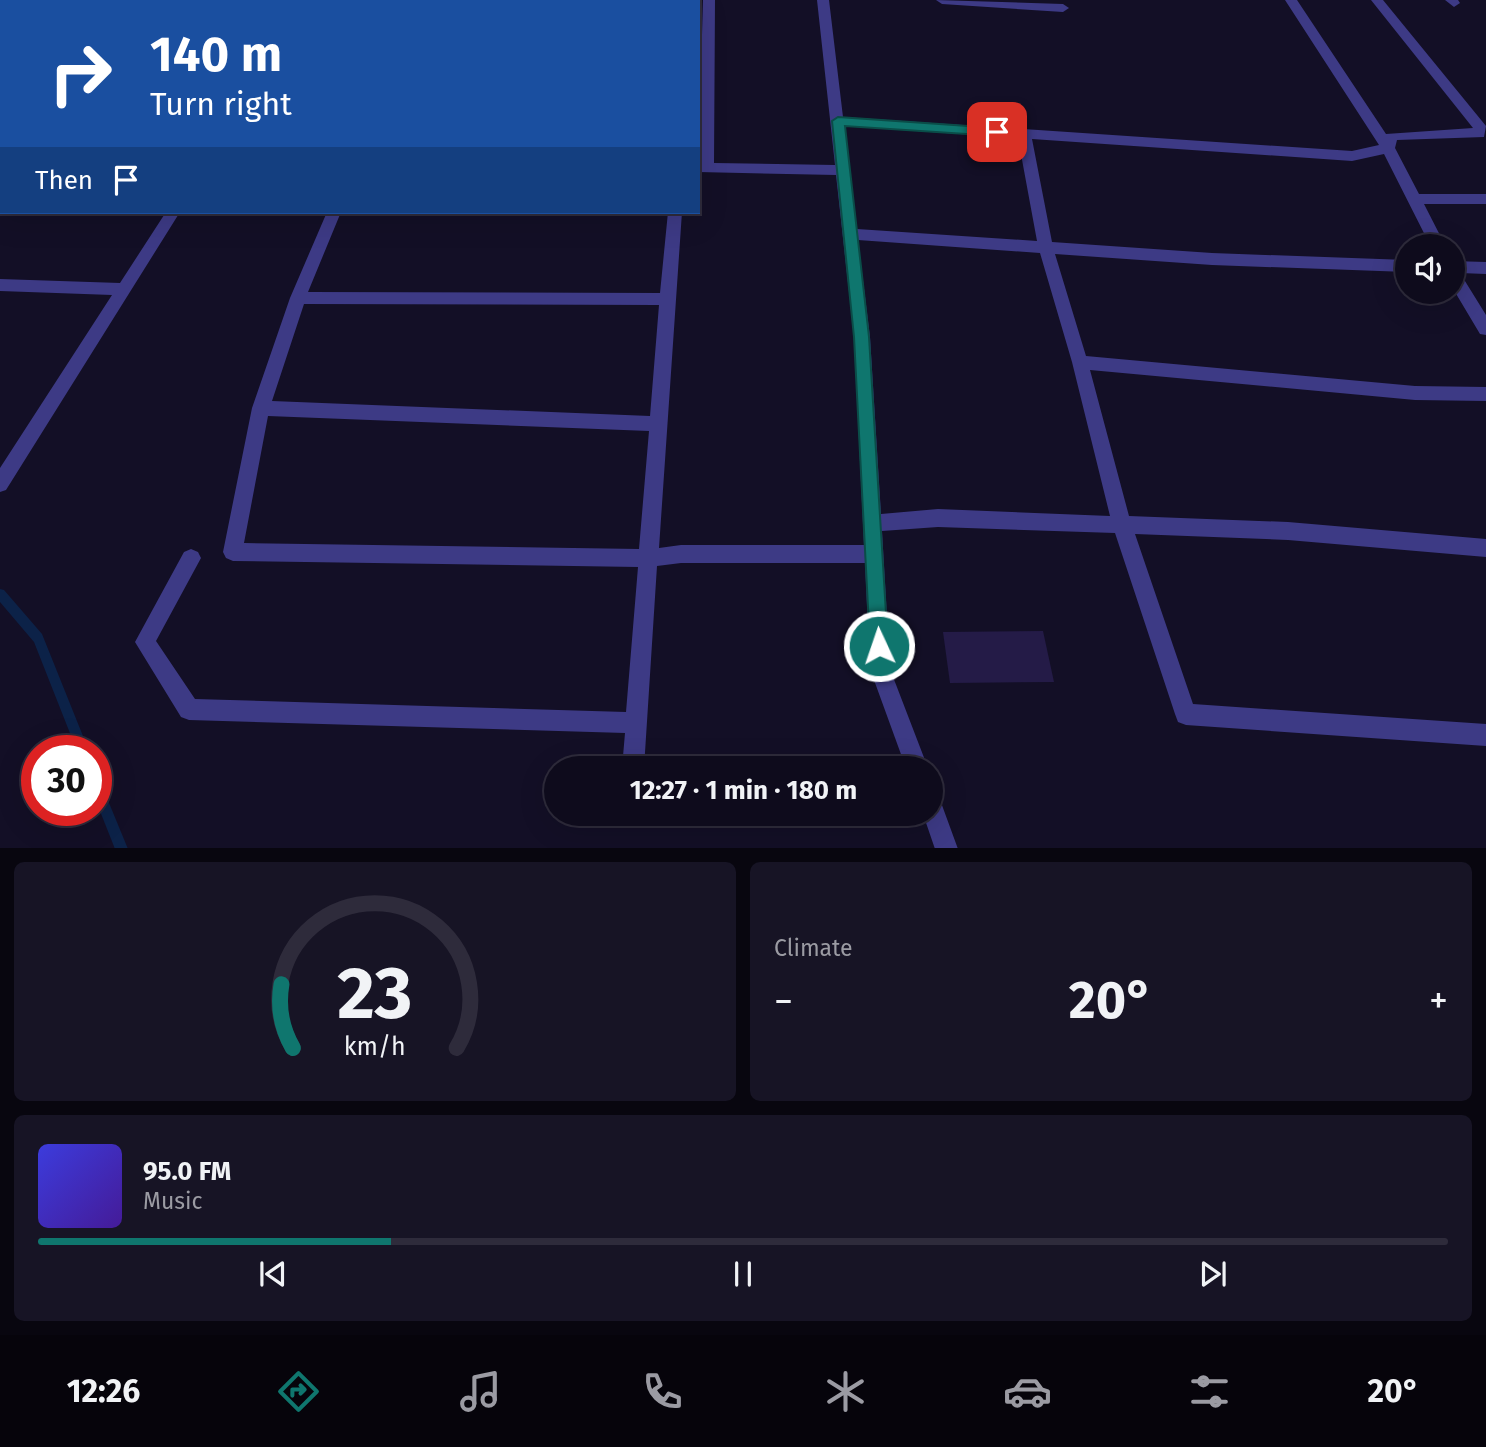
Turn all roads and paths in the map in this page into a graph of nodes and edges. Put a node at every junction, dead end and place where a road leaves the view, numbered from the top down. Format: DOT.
graph roads {
  1 [pos="709,0"];
  2 [pos="823,0"];
  3 [pos="942,0"];
  4 [pos="1291,0"];
  5 [pos="1377,0"];
  6 [pos="963,1"];
  7 [pos="1063,8"];
  8 [pos="838,121"];
  9 [pos="1485,132"];
  10 [pos="1024,134"];
  11 [pos="1388,148"];
  12 [pos="703,167"];
  13 [pos="844,170"];
  14 [pos="1415,199"];
  15 [pos="1486,199"];
  16 [pos="172,214"];
  17 [pos="333,214"];
  18 [pos="675,214"];
  19 [pos="851,234"];
  20 [pos="1432,234"];
  21 [pos="1046,248"];
  22 [pos="1395,266"];
  23 [pos="1465,267"];
  24 [pos="1486,268"];
  25 [pos="0,285"];
  26 [pos="125,289"];
  27 [pos="1465,295"];
  28 [pos="298,298"];
  29 [pos="667,299"];
  30 [pos="1486,330"];
  31 [pos="1080,362"];
  32 [pos="1486,394"];
  33 [pos="261,408"];
  34 [pos="658,424"];
  35 [pos="1,483"];
  36 [pos="872,523"];
  37 [pos="1122,525"];
  38 [pos="1486,548"];
  39 [pos="874,554"];
  40 [pos="649,557"];
  41 [pos="191,558"];
  42 [pos="636,723"];
  43 [pos="1486,735"];
  44 [pos="634,756"];
  45 [pos="913,756"];
  46 [pos="939,826"];
  47 [pos="947,848"];
  1 -- 12 [label="street"];
  2 -- 8 [label="street"];
  3 -- 6 [label="street"];
  4 -- 11 [label="street"];
  5 -- 9 [label="street"];
  6 -- 7 [label="street"];
  8 -- 10 [label="street"];
  8 -- 13 [label="street"];
  9 -- 11 [label="street"];
  10 -- 11 [label="street"];
  10 -- 21 [label="street"];
  11 -- 14 [label="street"];
  12 -- 13 [label="street"];
  13 -- 19 [label="street"];
  14 -- 15 [label="street"];
  14 -- 20 [label="street"];
  16 -- 26 [label="street"];
  17 -- 28 [label="street"];
  18 -- 29 [label="street"];
  19 -- 21 [label="street"];
  19 -- 36 [label="street"];
  21 -- 22 [label="street"];
  21 -- 31 [label="street"];
  23 -- 24 [label="street"];
  25 -- 26 [label="street"];
  26 -- 35 [label="street"];
  27 -- 30 [label="street"];
  28 -- 29 [label="street"];
  28 -- 33 [label="street"];
  29 -- 34 [label="street"];
  31 -- 32 [label="street"];
  31 -- 37 [label="street"];
  33 -- 34 [label="street"];
  33 -- 40 [label="street"];
  34 -- 40 [label="street"];
  36 -- 37 [label="street"];
  36 -- 39 [label="street"];
  37 -- 38 [label="street"];
  37 -- 43 [label="street"];
  39 -- 40 [label="street"];
  39 -- 45 [label="street"];
  40 -- 42 [label="street"];
  41 -- 42 [label="street"];
  42 -- 44 [label="street"];
  46 -- 47 [label="street"];
}
